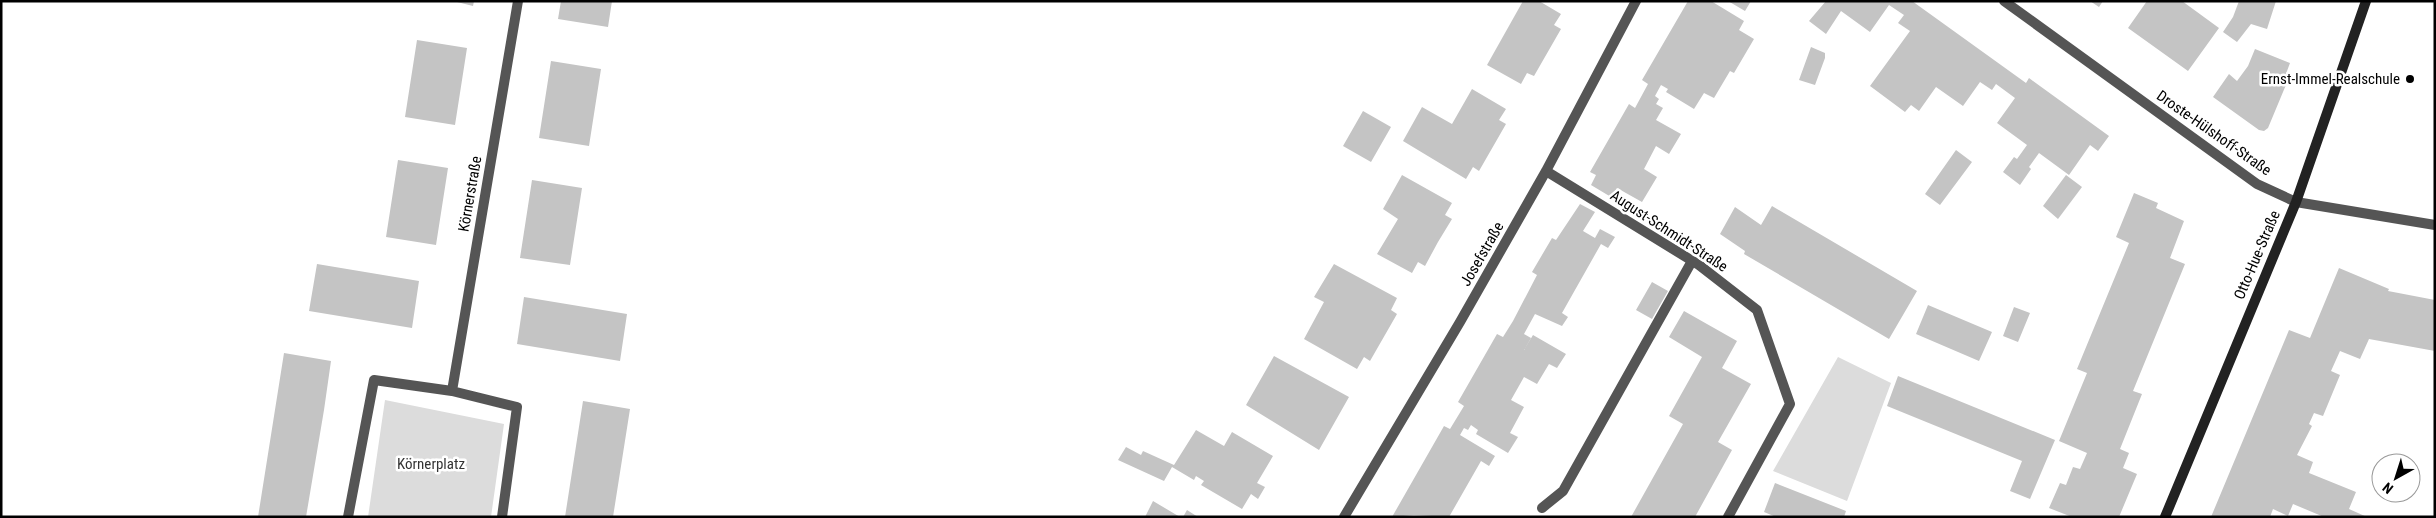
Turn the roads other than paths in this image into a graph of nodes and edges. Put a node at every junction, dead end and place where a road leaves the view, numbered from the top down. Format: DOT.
graph roads {
  1 [pos="518,1"];
  2 [pos="1636,1"];
  3 [pos="2004,1"];
  4 [pos="2366,1"];
  5 [pos="1546,172"];
  6 [pos="2296,202"];
  7 [pos="2435,226"];
  8 [pos="1692,261"];
  9 [pos="452,391"];
  10 [pos="1542,508"];
  11 [pos="1729,516"];
  12 [pos="348,517"];
  13 [pos="502,517"];
  14 [pos="1344,517"];
  15 [pos="2165,517"];
  1 -- 9 [label="street, Körnerstraße"];
  2 -- 5 [label="street, Josefstraße"];
  3 -- 6 [label="street, Droste-Hülshoff-Straße"];
  4 -- 6 [label="street, Otto-Hue-Straße"];
  5 -- 8 [label="street, August-Schmidt-Straße"];
  5 -- 14 [label="street, Josefstraße"];
  6 -- 7 [label="street, Droste-Hülshoff-Straße"];
  6 -- 15 [label="street, Otto-Hue-Straße"];
  8 -- 10 [label="street"];
  8 -- 11 [label="street, August-Schmidt-Straße"];
  9 -- 12 [label="street"];
  9 -- 13 [label="street"];
}
